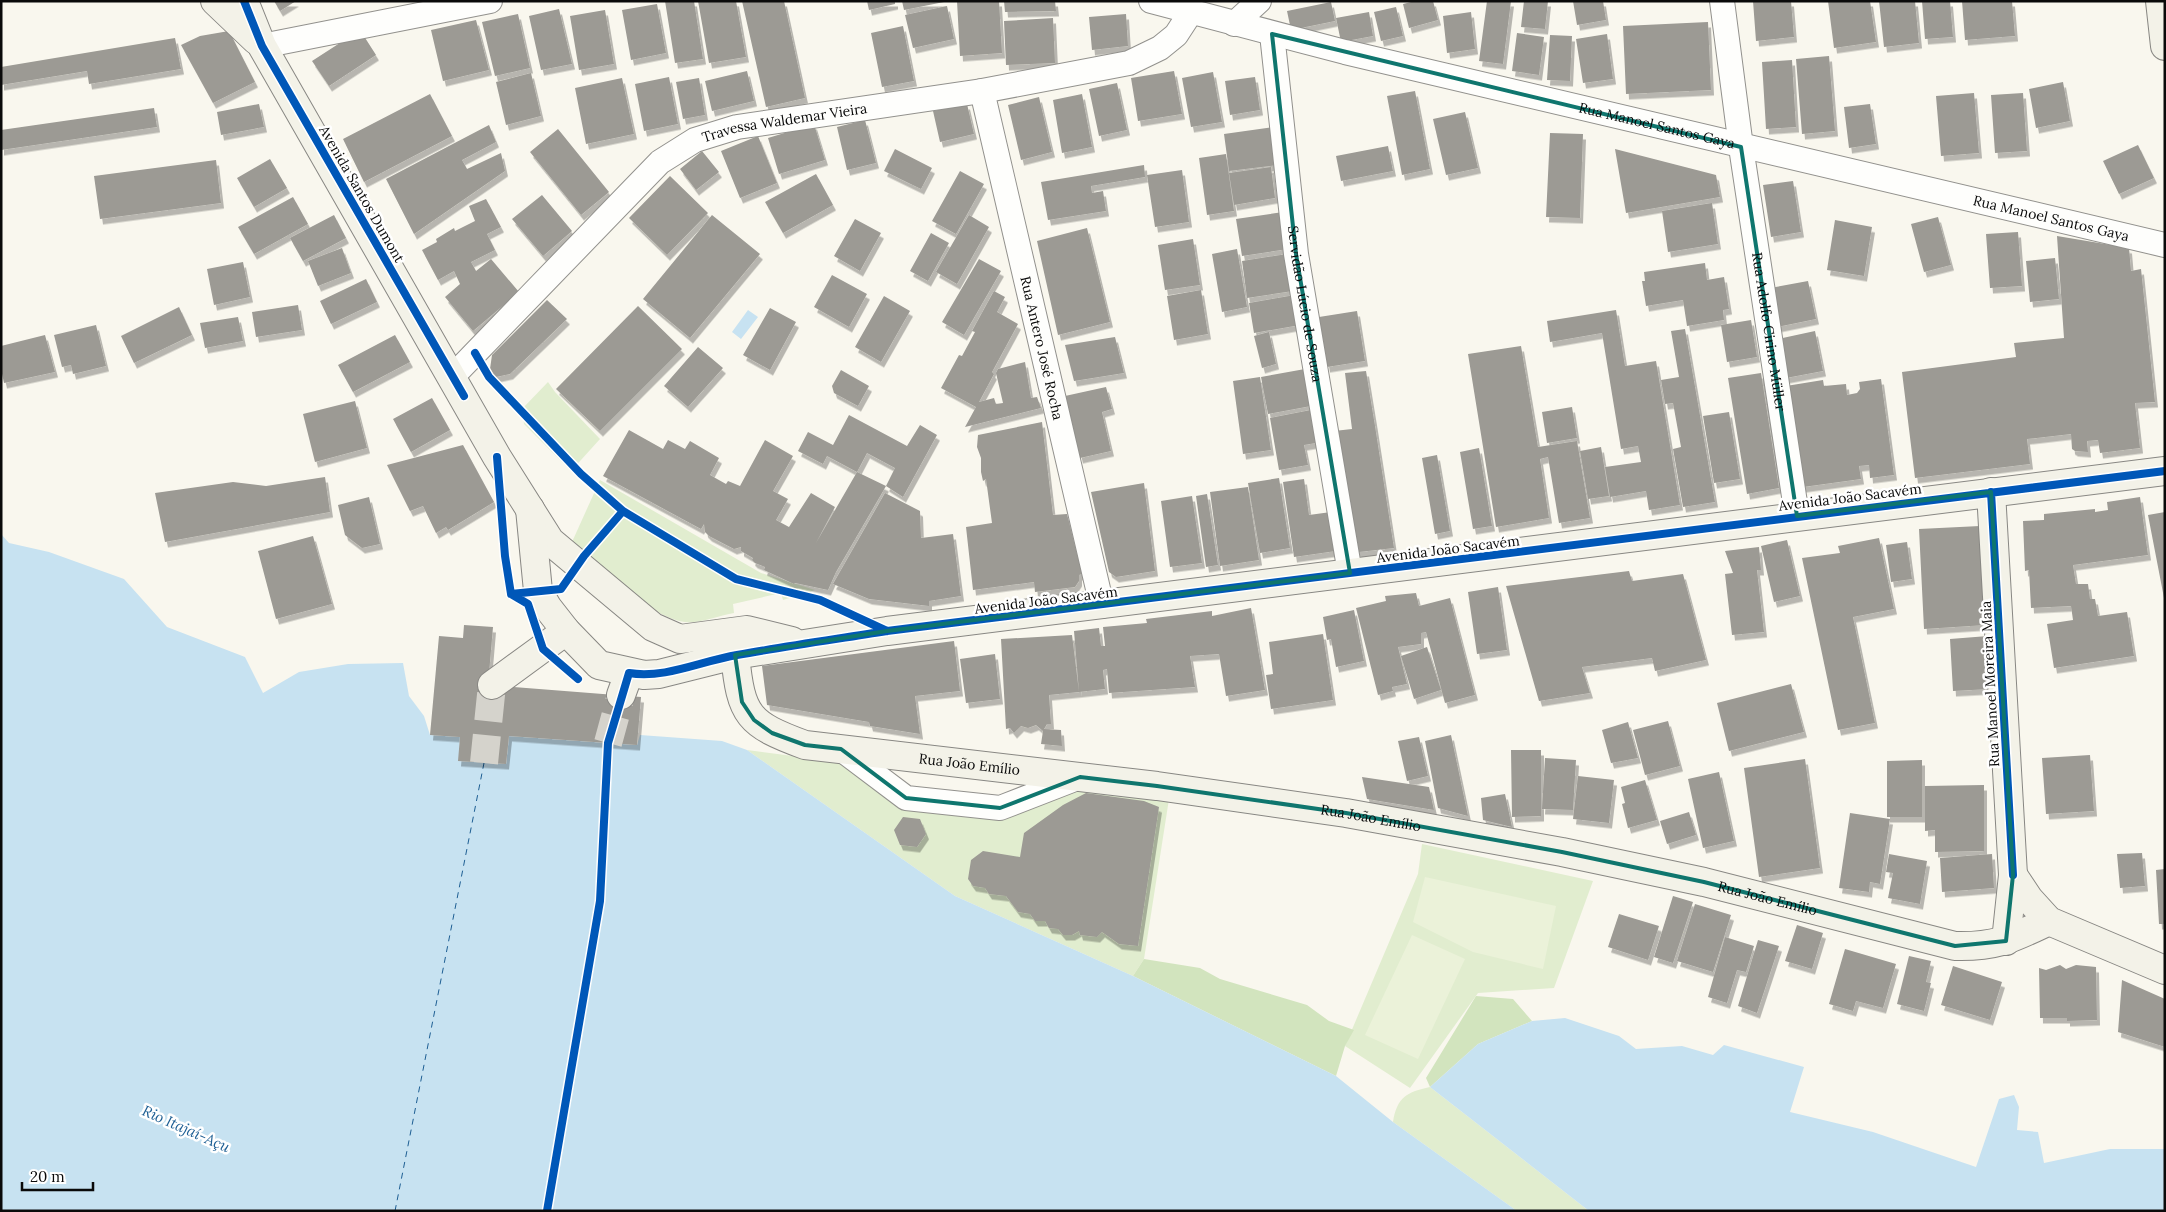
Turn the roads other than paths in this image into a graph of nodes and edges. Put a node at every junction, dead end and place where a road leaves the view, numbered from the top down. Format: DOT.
graph roads {
  1 [pos="215,1"];
  2 [pos="244,1"];
  3 [pos="490,1"];
  4 [pos="1151,1"];
  5 [pos="1259,1"];
  6 [pos="1722,1"];
  7 [pos="2160,1"];
  8 [pos="1191,12"];
  9 [pos="1234,24"];
  10 [pos="1272,34"];
  11 [pos="262,46"];
  12 [pos="2165,46"];
  13 [pos="982,91"];
  14 [pos="1741,147"];
  15 [pos="2165,245"];
  16 [pos="452,377"];
  17 [pos="2165,470"];
  18 [pos="1992,492"];
  19 [pos="530,509"];
  20 [pos="1797,516"];
  21 [pos="1350,573"];
  22 [pos="1102,606"];
  23 [pos="566,631"];
  24 [pos="804,644"];
  25 [pos="735,655"];
  26 [pos="492,685"];
  27 [pos="841,749"];
  28 [pos="1080,777"];
  29 [pos="2013,875"];
  30 [pos="2049,921"];
  31 [pos="2006,941"];
  32 [pos="2165,970"];
  1 -- 11 [label="main road"];
  2 -- 11 [label="main road, Avenida Santos Dumont"];
  3 -- 11 [label="street"];
  4 -- 8 [label="street, Rua Manoel Santos Gaya"];
  5 -- 9 [label="street"];
  6 -- 14 [label="street, Rua Adolfo Cirino Müller"];
  7 -- 12 [label="main road"];
  8 -- 9 [label="street, Rua Manoel Santos Gaya"];
  8 -- 13 [label="street, Travessa Waldemar Vieira"];
  9 -- 10 [label="street, Rua Manoel Santos Gaya"];
  10 -- 14 [label="street, Rua Manoel Santos Gaya"];
  10 -- 21 [label="street, Servidão Lúcio de Souza"];
  11 -- 16 [label="main road, Avenida Santos Dumont"];
  13 -- 16 [label="street, Travessa Waldemar Vieira"];
  13 -- 22 [label="street, Rua Antero José Rocha"];
  14 -- 15 [label="street, Rua Manoel Santos Gaya"];
  14 -- 20 [label="street, Rua Adolfo Cirino Müller"];
  16 -- 19 [label="main road, Avenida Santos Dumont"];
  17 -- 18 [label="main road, Avenida João Sacavém"];
  18 -- 20 [label="main road, Avenida João Sacavém"];
  18 -- 29 [label="main road, Rua Manoel Moreira Maia"];
  19 -- 23 [label="main road, Avenida João Sacavém"];
  19 -- 24 [label="main road, Avenida Santos Dumont"];
  20 -- 21 [label="main road, Avenida João Sacavém"];
  21 -- 22 [label="main road, Avenida João Sacavém"];
  22 -- 24 [label="main road, Avenida João Sacavém"];
  23 -- 25 [label="main road, Avenida João Sacavém"];
  23 -- 26 [label="main road"];
  24 -- 25 [label="main road, Avenida João Sacavém"];
  25 -- 27 [label="main road, Rua João Emílio"];
  27 -- 28 [label="main road, Rua João Emílio"];
  27 -- 28 [label="street"];
  28 -- 31 [label="main road, Rua João Emílio"];
  29 -- 30 [label="main road"];
  29 -- 31 [label="main road, Rua Manoel Moreira Maia"];
  30 -- 31 [label="main road, Rua João Emílio"];
  30 -- 32 [label="main road"];
}
